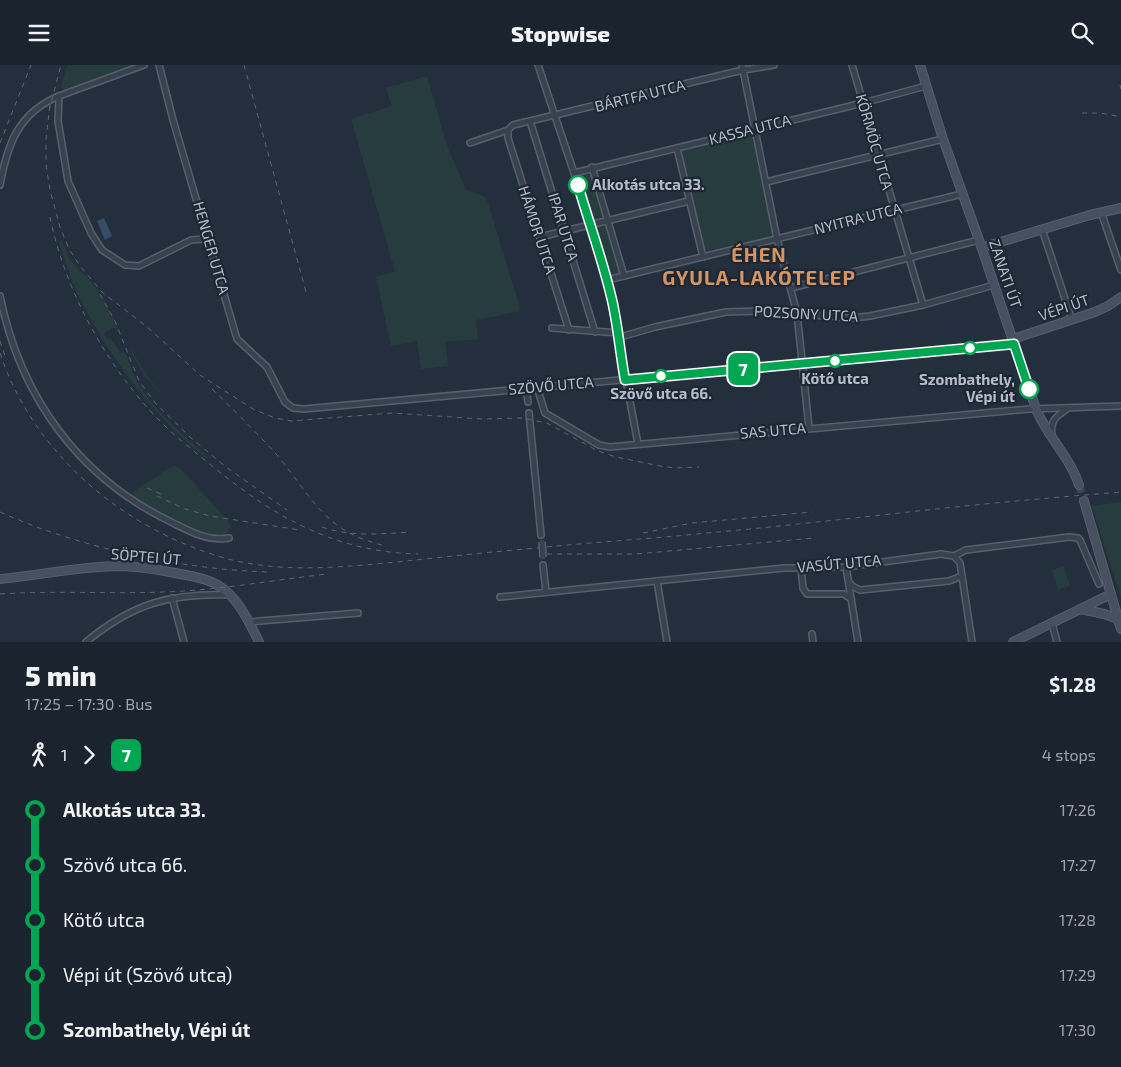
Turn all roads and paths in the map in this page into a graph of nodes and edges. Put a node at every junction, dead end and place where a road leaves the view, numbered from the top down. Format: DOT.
graph roads {
  1 [pos="144,65"];
  2 [pos="159,65"];
  3 [pos="538,65"];
  4 [pos="774,65"];
  5 [pos="852,65"];
  6 [pos="920,65"];
  7 [pos="742,68"];
  8 [pos="926,85"];
  9 [pos="59,96"];
  10 [pos="863,103"];
  11 [pos="554,117"];
  12 [pos="530,121"];
  13 [pos="755,129"];
  14 [pos="508,130"];
  15 [pos="943,139"];
  16 [pos="470,143"];
  17 [pos="677,148"];
  18 [pos="878,155"];
  19 [pos="592,167"];
  20 [pos="574,173"];
  21 [pos="766,182"];
  22 [pos="0,185"];
  23 [pos="962,194"];
  24 [pos="689,201"];
  25 [pos="1121,208"];
  26 [pos="894,210"];
  27 [pos="1101,212"];
  28 [pos="607,221"];
  29 [pos="590,225"];
  30 [pos="1042,229"];
  31 [pos="564,231"];
  32 [pos="540,237"];
  33 [pos="778,239"];
  34 [pos="210,244"];
  35 [pos="983,245"];
  36 [pos="702,257"];
  37 [pos="909,259"];
  38 [pos="1121,270"];
  39 [pos="624,276"];
  40 [pos="607,280"];
  41 [pos="994,285"];
  42 [pos="791,289"];
  43 [pos="0,296"];
  44 [pos="1121,297"];
  45 [pos="923,305"];
  46 [pos="797,313"];
  47 [pos="1072,320"];
  48 [pos="552,328"];
  49 [pos="568,330"];
  50 [pos="595,332"];
  51 [pos="618,335"];
  52 [pos="1013,342"];
  53 [pos="803,364"];
  54 [pos="625,380"];
  55 [pos="537,387"];
  56 [pos="526,388"];
  57 [pos="528,402"];
  58 [pos="1121,406"];
  59 [pos="298,409"];
  60 [pos="1036,409"];
  61 [pos="1067,409"];
  62 [pos="529,413"];
  63 [pos="809,428"];
  64 [pos="1052,439"];
  65 [pos="638,444"];
  66 [pos="1079,485"];
  67 [pos="1084,501"];
  68 [pos="541,535"];
  69 [pos="228,538"];
  70 [pos="542,542"];
  71 [pos="954,555"];
  72 [pos="543,557"];
  73 [pos="544,565"];
  74 [pos="801,567"];
  75 [pos="846,567"];
  76 [pos="962,576"];
  77 [pos="0,579"];
  78 [pos="657,581"];
  79 [pos="849,583"];
  80 [pos="1099,585"];
  81 [pos="860,590"];
  82 [pos="546,592"];
  83 [pos="231,595"];
  84 [pos="1111,595"];
  85 [pos="500,597"];
  86 [pos="172,598"];
  87 [pos="851,599"];
  88 [pos="1081,609"];
  89 [pos="358,613"];
  90 [pos="1118,619"];
  91 [pos="249,622"];
  92 [pos="1052,623"];
  93 [pos="1121,629"];
  94 [pos="812,634"];
  95 [pos="86,642"];
  96 [pos="184,642"];
  97 [pos="259,642"];
  98 [pos="667,642"];
  99 [pos="813,642"];
  100 [pos="858,642"];
  101 [pos="972,642"];
  102 [pos="1013,642"];
  103 [pos="1057,642"];
  1 -- 9 [label="street"];
  2 -- 34 [label="street, HENGER UTCA"];
  3 -- 11 [label="street"];
  4 -- 7 [label="street, BÁRTFA UTCA"];
  5 -- 10 [label="street, KÖRMÖC UTCA"];
  6 -- 8 [label="street, ZANATI ÚT"];
  7 -- 11 [label="street, BÁRTFA UTCA"];
  7 -- 13 [label="street"];
  8 -- 10 [label="street, KASSA UTCA"];
  8 -- 15 [label="street, ZANATI ÚT"];
  9 -- 22 [label="street"];
  9 -- 34 [label="street"];
  10 -- 13 [label="street, KASSA UTCA"];
  10 -- 18 [label="street, KÖRMÖC UTCA"];
  11 -- 12 [label="street, BÁRTFA UTCA"];
  11 -- 20 [label="street"];
  12 -- 14 [label="street, BÁRTFA UTCA"];
  12 -- 31 [label="street, IPAR UTCA"];
  13 -- 17 [label="street, KASSA UTCA"];
  13 -- 21 [label="street"];
  14 -- 16 [label="street, BÁRTFA UTCA"];
  14 -- 32 [label="street, HÁMOR UTCA"];
  15 -- 18 [label="street"];
  15 -- 23 [label="street, ZANATI ÚT"];
  17 -- 19 [label="street, KASSA UTCA"];
  17 -- 24 [label="street"];
  18 -- 21 [label="street"];
  18 -- 26 [label="street, KÖRMÖC UTCA"];
  19 -- 20 [label="street, KASSA UTCA"];
  19 -- 28 [label="street"];
  20 -- 29 [label="street"];
  21 -- 33 [label="street"];
  23 -- 26 [label="street, NYITRA UTCA"];
  23 -- 35 [label="street, ZANATI ÚT"];
  24 -- 28 [label="street"];
  24 -- 36 [label="street"];
  25 -- 27 [label="street"];
  26 -- 33 [label="street, NYITRA UTCA"];
  26 -- 37 [label="street, KÖRMÖC UTCA"];
  27 -- 30 [label="street"];
  27 -- 38 [label="street"];
  28 -- 29 [label="street"];
  28 -- 39 [label="street"];
  29 -- 31 [label="street"];
  29 -- 40 [label="street"];
  30 -- 35 [label="street"];
  30 -- 47 [label="street"];
  31 -- 32 [label="street"];
  31 -- 50 [label="street, IPAR UTCA"];
  32 -- 49 [label="street, HÁMOR UTCA"];
  33 -- 36 [label="street, NYITRA UTCA"];
  33 -- 42 [label="street"];
  34 -- 59 [label="street, HENGER UTCA"];
  35 -- 37 [label="street"];
  35 -- 41 [label="street, ZANATI ÚT"];
  36 -- 39 [label="street, NYITRA UTCA"];
  37 -- 42 [label="street"];
  37 -- 45 [label="street, KÖRMÖC UTCA"];
  39 -- 40 [label="street, NYITRA UTCA"];
  40 -- 51 [label="street"];
  41 -- 45 [label="street, POZSONY UTCA"];
  41 -- 52 [label="street, ZANATI ÚT"];
  42 -- 46 [label="street"];
  43 -- 69 [label="street"];
  44 -- 47 [label="street, VÉPI ÚT"];
  45 -- 46 [label="street, POZSONY UTCA"];
  46 -- 51 [label="street, POZSONY UTCA"];
  46 -- 53 [label="street"];
  47 -- 52 [label="street, VÉPI ÚT"];
  48 -- 49 [label="street, POZSONY UTCA"];
  49 -- 50 [label="street, POZSONY UTCA"];
  50 -- 51 [label="street, POZSONY UTCA"];
  51 -- 54 [label="street"];
  52 -- 53 [label="street, SZÖVŐ UTCA"];
  52 -- 60 [label="street, ZANATI ÚT"];
  53 -- 54 [label="street, SZÖVŐ UTCA"];
  53 -- 63 [label="street"];
  54 -- 55 [label="street, SZÖVŐ UTCA"];
  54 -- 65 [label="street"];
  55 -- 56 [label="street, SZÖVŐ UTCA"];
  55 -- 65 [label="street, SAS UTCA"];
  56 -- 57 [label="street"];
  56 -- 59 [label="street, SZÖVŐ UTCA"];
  58 -- 61 [label="street, SAS UTCA"];
  60 -- 61 [label="street, SAS UTCA"];
  60 -- 63 [label="street, SAS UTCA"];
  60 -- 64 [label="street, ZANATI ÚT"];
  61 -- 64 [label="street"];
  62 -- 68 [label="street"];
  63 -- 65 [label="street, SAS UTCA"];
  64 -- 66 [label="street, ZANATI ÚT"];
  67 -- 84 [label="street"];
  70 -- 72 [label="street, bridge"];
  71 -- 75 [label="street, VASÚT UTCA"];
  71 -- 76 [label="street"];
  71 -- 80 [label="street, VASÚT UTCA"];
  73 -- 82 [label="street"];
  74 -- 75 [label="street, VASÚT UTCA"];
  74 -- 78 [label="street, VASÚT UTCA"];
  74 -- 87 [label="street"];
  75 -- 79 [label="street"];
  76 -- 81 [label="street"];
  76 -- 101 [label="street"];
  77 -- 83 [label="street, SÖPTEI ÚT"];
  78 -- 82 [label="street, VASÚT UTCA"];
  78 -- 98 [label="street"];
  79 -- 81 [label="street"];
  79 -- 87 [label="street"];
  81 -- 87 [label="street"];
  82 -- 85 [label="street, VASÚT UTCA"];
  83 -- 86 [label="street"];
  83 -- 91 [label="street, SÖPTEI ÚT"];
  84 -- 88 [label="street"];
  84 -- 90 [label="street"];
  86 -- 95 [label="street"];
  86 -- 96 [label="street"];
  87 -- 100 [label="street"];
  88 -- 90 [label="street"];
  88 -- 92 [label="street"];
  89 -- 91 [label="street"];
  90 -- 93 [label="street"];
  91 -- 97 [label="street, SÖPTEI ÚT"];
  92 -- 102 [label="street"];
  92 -- 103 [label="street"];
  94 -- 99 [label="street"];
}
